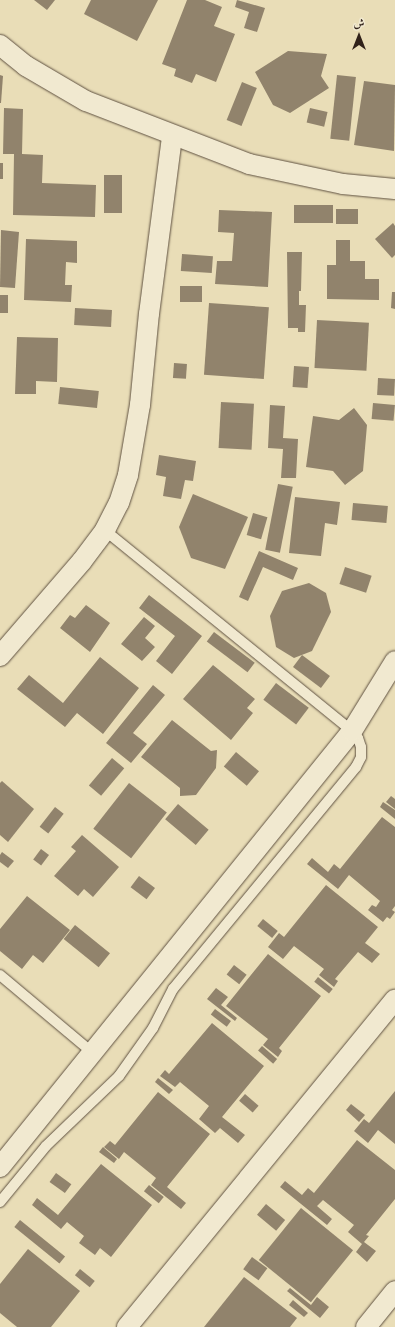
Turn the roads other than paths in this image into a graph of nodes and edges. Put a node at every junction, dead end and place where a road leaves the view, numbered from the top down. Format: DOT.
graph roads {
  1 [pos="0,45"];
  2 [pos="172,136"];
  3 [pos="395,189"];
  4 [pos="105,530"];
  5 [pos="0,656"];
  6 [pos="395,661"];
  7 [pos="352,732"];
  8 [pos="0,975"];
  9 [pos="395,1000"];
  10 [pos="93,1052"];
  11 [pos="0,1167"];
  12 [pos="0,1202"];
  13 [pos="395,1291"];
  14 [pos="127,1327"];
  15 [pos="366,1327"];
  1 -- 2 [label="street"];
  2 -- 3 [label="street"];
  2 -- 4 [label="street"];
  4 -- 5 [label="street"];
  4 -- 7 [label="lane"];
  6 -- 7 [label="street"];
  7 -- 10 [label="street"];
  7 -- 12 [label="lane"];
  8 -- 10 [label="lane"];
  9 -- 14 [label="street"];
  10 -- 11 [label="street"];
  13 -- 15 [label="street"];
}
